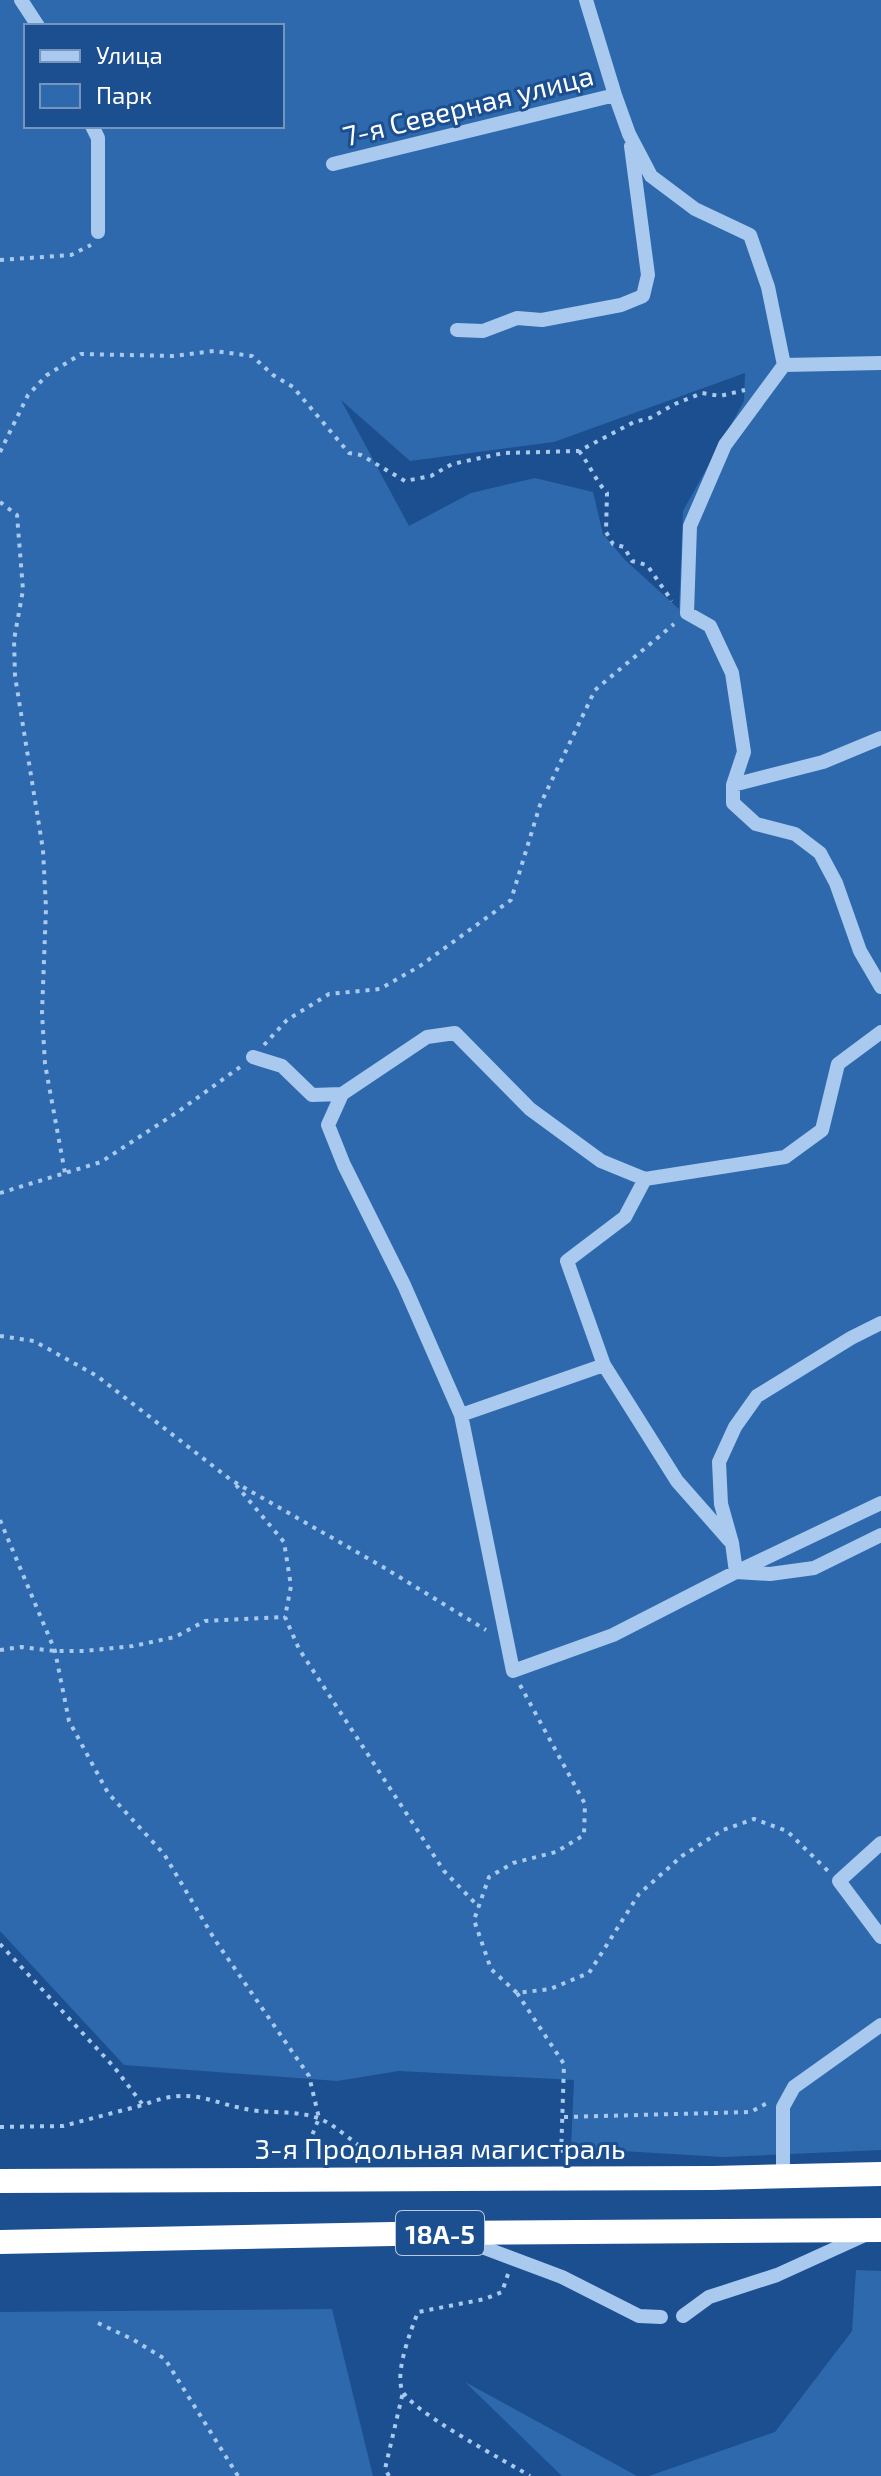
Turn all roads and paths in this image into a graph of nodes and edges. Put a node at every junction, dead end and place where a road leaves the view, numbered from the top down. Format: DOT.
graph roads {
  1 [pos="21,0"];
  2 [pos="586,0"];
  3 [pos="37,24"];
  4 [pos="615,95"];
  5 [pos="93,128"];
  6 [pos="629,134"];
  7 [pos="333,164"];
  8 [pos="98,232"];
  9 [pos="0,260"];
  10 [pos="457,330"];
  11 [pos="881,363"];
  12 [pos="784,365"];
  13 [pos="763,391"];
  14 [pos="579,451"];
  15 [pos="0,452"];
  16 [pos="0,502"];
  17 [pos="687,613"];
  18 [pos="881,738"];
  19 [pos="733,785"];
  20 [pos="881,987"];
  21 [pos="881,1032"];
  22 [pos="253,1057"];
  23 [pos="342,1094"];
  24 [pos="65,1173"];
  25 [pos="645,1179"];
  26 [pos="0,1193"];
  27 [pos="881,1323"];
  28 [pos="0,1336"];
  29 [pos="604,1365"];
  30 [pos="461,1415"];
  31 [pos="231,1480"];
  32 [pos="881,1503"];
  33 [pos="0,1520"];
  34 [pos="881,1535"];
  35 [pos="732,1543"];
  36 [pos="736,1572"];
  37 [pos="285,1617"];
  38 [pos="491,1639"];
  39 [pos="0,1650"];
  40 [pos="55,1651"];
  41 [pos="513,1671"];
  42 [pos="881,1843"];
  43 [pos="839,1881"];
  44 [pos="479,1907"];
  45 [pos="881,1937"];
  46 [pos="0,1944"];
  47 [pos="517,1993"];
  48 [pos="881,2025"];
  49 [pos="794,2087"];
  50 [pos="143,2105"];
  51 [pos="564,2117"];
  52 [pos="319,2118"];
  53 [pos="0,2127"];
  54 [pos="380,2157"];
  55 [pos="881,2174"];
  56 [pos="783,2176"];
  57 [pos="560,2178"];
  58 [pos="295,2179"];
  59 [pos="0,2181"];
  60 [pos="878,2230"];
  61 [pos="443,2233"];
  62 [pos="0,2242"];
  63 [pos="513,2259"];
  64 [pos="683,2316"];
  65 [pos="661,2317"];
  66 [pos="98,2323"];
  67 [pos="403,2392"];
  68 [pos="238,2476"];
  69 [pos="389,2476"];
  70 [pos="530,2476"];
  1 -- 3 [label="street"];
  2 -- 4 [label="street"];
  4 -- 6 [label="street"];
  4 -- 7 [label="street, 7-я Северная улица"];
  5 -- 8 [label="street"];
  6 -- 10 [label="street"];
  6 -- 12 [label="street"];
  8 -- 9 [label="path"];
  11 -- 12 [label="street"];
  12 -- 13 [label="street"];
  13 -- 14 [label="path"];
  13 -- 17 [label="street"];
  14 -- 15 [label="path"];
  14 -- 17 [label="path"];
  16 -- 24 [label="path"];
  17 -- 19 [label="street"];
  17 -- 22 [label="path"];
  18 -- 19 [label="street"];
  19 -- 20 [label="street"];
  21 -- 25 [label="street"];
  22 -- 23 [label="street"];
  22 -- 24 [label="path"];
  23 -- 25 [label="street"];
  23 -- 30 [label="street"];
  24 -- 26 [label="path"];
  25 -- 29 [label="street"];
  27 -- 35 [label="street"];
  28 -- 31 [label="path"];
  29 -- 30 [label="street"];
  29 -- 35 [label="street"];
  30 -- 41 [label="street"];
  31 -- 37 [label="path"];
  31 -- 38 [label="path"];
  32 -- 36 [label="street"];
  33 -- 40 [label="path"];
  34 -- 36 [label="street"];
  35 -- 36 [label="street"];
  36 -- 41 [label="street"];
  37 -- 40 [label="path"];
  37 -- 44 [label="path"];
  39 -- 40 [label="path"];
  40 -- 52 [label="path"];
  41 -- 44 [label="path"];
  42 -- 43 [label="street"];
  43 -- 45 [label="street"];
  43 -- 47 [label="path"];
  44 -- 47 [label="path"];
  46 -- 50 [label="path"];
  47 -- 51 [label="path"];
  48 -- 49 [label="street"];
  49 -- 51 [label="path"];
  49 -- 56 [label="street"];
  50 -- 52 [label="path"];
  50 -- 53 [label="path"];
  51 -- 57 [label="path"];
  52 -- 54 [label="path"];
  52 -- 58 [label="path"];
  55 -- 56 [label="highway, 3-я Продольная магистраль / 18А-5"];
  56 -- 57 [label="highway, 3-я Продольная магистраль / 18А-5"];
  57 -- 58 [label="highway, 3-я Продольная магистраль / 18А-5"];
  58 -- 59 [label="highway, 3-я Продольная магистраль / 18А-5"];
  60 -- 61 [label="highway, 18А-5"];
  60 -- 64 [label="street"];
  61 -- 62 [label="highway, 18А-5"];
  61 -- 63 [label="street"];
  63 -- 65 [label="street"];
  63 -- 67 [label="path"];
  66 -- 68 [label="path"];
  67 -- 69 [label="path"];
  67 -- 70 [label="path"];
}
